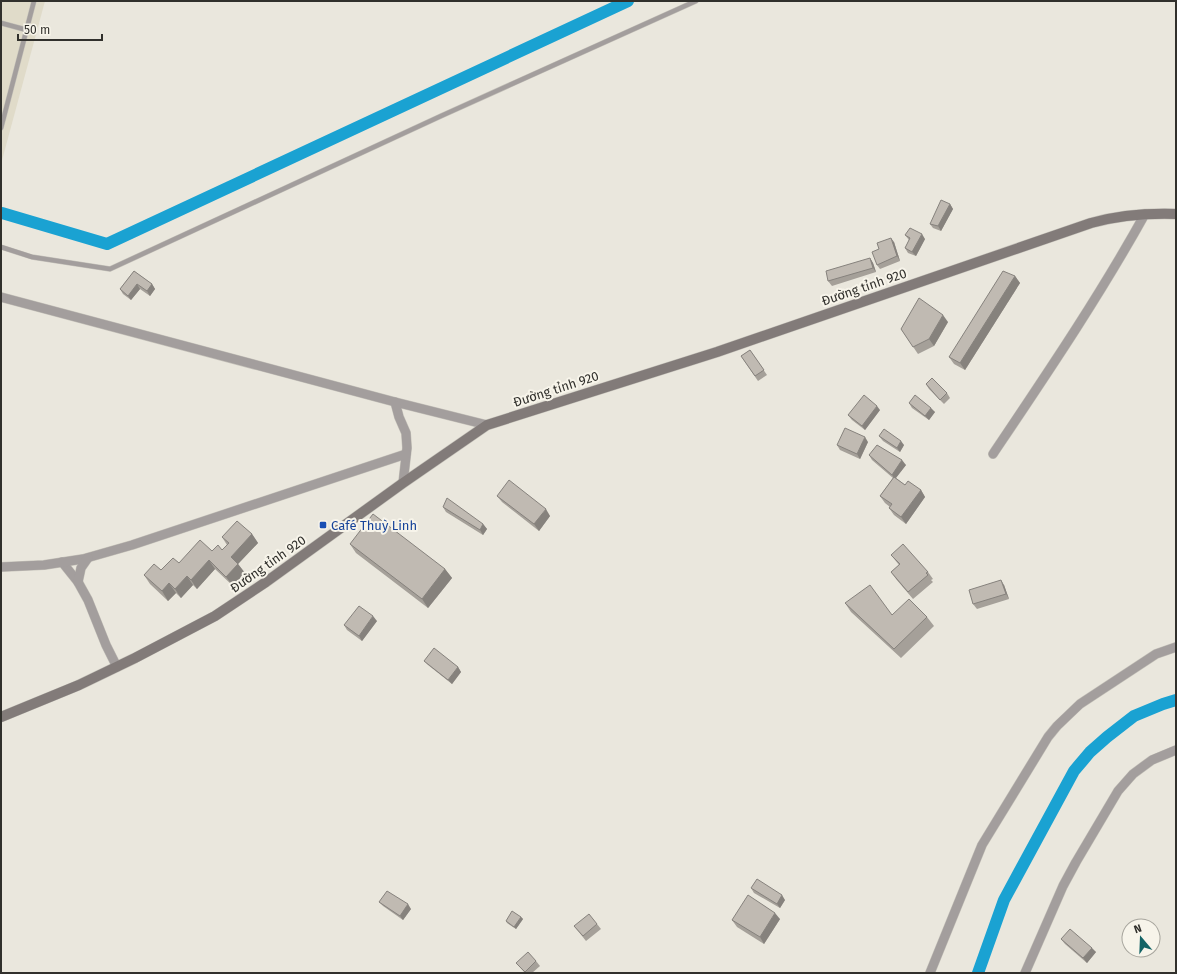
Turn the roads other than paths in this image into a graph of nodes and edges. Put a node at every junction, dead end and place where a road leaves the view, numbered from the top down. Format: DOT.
graph roads {
  1 [pos="34,1"];
  2 [pos="696,1"];
  3 [pos="1,23"];
  4 [pos="27,30"];
  5 [pos="1,128"];
  6 [pos="1146,214"];
  7 [pos="1176,214"];
  8 [pos="1,247"];
  9 [pos="1,297"];
  10 [pos="395,402"];
  11 [pos="487,425"];
  12 [pos="406,454"];
  13 [pos="993,454"];
  14 [pos="403,482"];
  15 [pos="88,558"];
  16 [pos="62,562"];
  17 [pos="1,566"];
  18 [pos="78,582"];
  19 [pos="1176,647"];
  20 [pos="116,667"];
  21 [pos="1,717"];
  22 [pos="1176,750"];
  23 [pos="930,973"];
  24 [pos="1025,973"];
  1 -- 4 [label="lane"];
  2 -- 8 [label="lane"];
  3 -- 4 [label="lane"];
  4 -- 5 [label="lane"];
  6 -- 7 [label="main road, Đường tỉnh 920"];
  6 -- 11 [label="main road, Đường tỉnh 920"];
  6 -- 13 [label="street"];
  9 -- 10 [label="street"];
  10 -- 11 [label="street"];
  10 -- 12 [label="street"];
  11 -- 14 [label="main road, Đường tỉnh 920"];
  12 -- 14 [label="street"];
  12 -- 15 [label="street"];
  14 -- 20 [label="main road, Đường tỉnh 920"];
  15 -- 16 [label="street"];
  15 -- 18 [label="street"];
  16 -- 17 [label="street"];
  16 -- 18 [label="street"];
  18 -- 20 [label="street"];
  19 -- 23 [label="street"];
  20 -- 21 [label="main road, Đường tỉnh 920"];
  22 -- 24 [label="street"];
}
